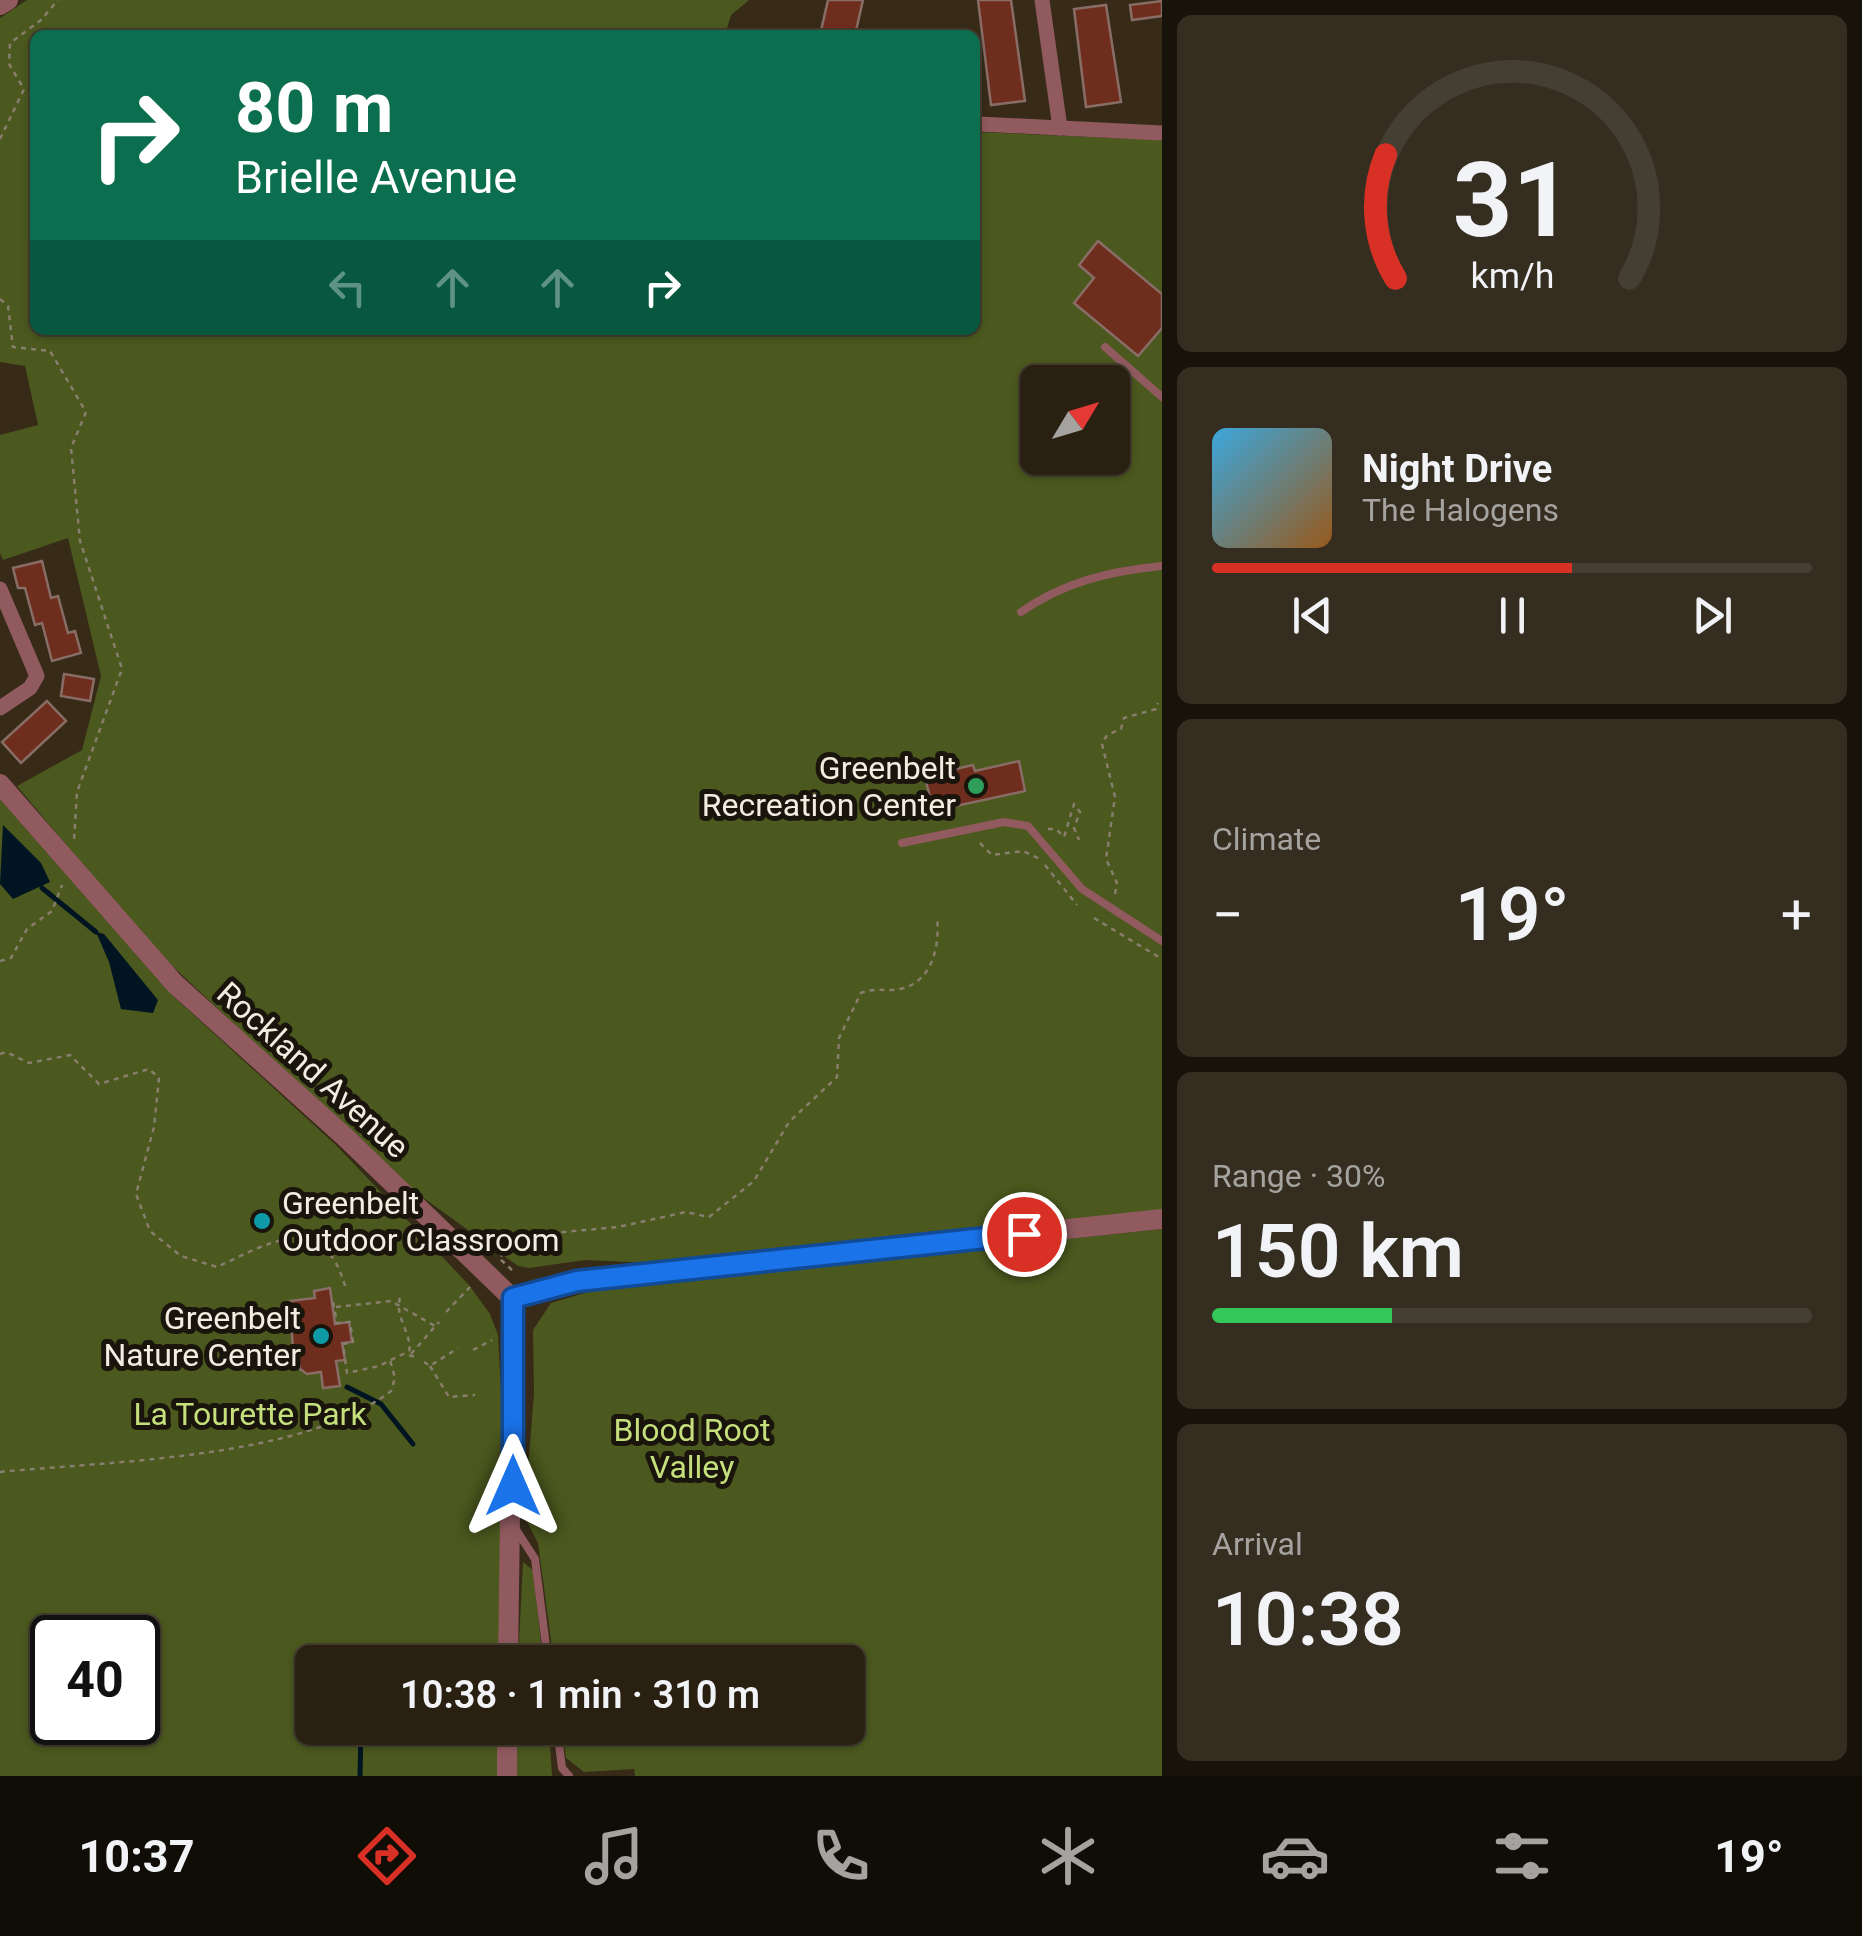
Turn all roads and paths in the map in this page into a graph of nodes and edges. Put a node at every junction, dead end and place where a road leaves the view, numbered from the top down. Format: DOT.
graph roads {
  1 [pos="8,0"];
  2 [pos="58,0"];
  3 [pos="1042,0"];
  4 [pos="0,5"];
  5 [pos="980,124"];
  6 [pos="1060,128"];
  7 [pos="1162,133"];
  8 [pos="0,139"];
  9 [pos="0,299"];
  10 [pos="1105,347"];
  11 [pos="1162,380"];
  12 [pos="1154,390"];
  13 [pos="1162,396"];
  14 [pos="1162,566"];
  15 [pos="0,588"];
  16 [pos="1021,612"];
  17 [pos="1158,703"];
  18 [pos="0,708"];
  19 [pos="0,784"];
  20 [pos="1048,829"];
  21 [pos="1080,840"];
  22 [pos="902,843"];
  23 [pos="980,844"];
  24 [pos="74,856"];
  25 [pos="66,876"];
  26 [pos="1114,896"];
  27 [pos="1077,905"];
  28 [pos="937,917"];
  29 [pos="1094,918"];
  30 [pos="1162,941"];
  31 [pos="1162,959"];
  32 [pos="0,961"];
  33 [pos="0,1054"];
  34 [pos="1162,1219"];
  35 [pos="512,1270"];
  36 [pos="345,1286"];
  37 [pos="470,1287"];
  38 [pos="400,1298"];
  39 [pos="513,1298"];
  40 [pos="398,1304"];
  41 [pos="446,1312"];
  42 [pos="498,1337"];
  43 [pos="458,1348"];
  44 [pos="473,1350"];
  45 [pos="412,1355"];
  46 [pos="390,1360"];
  47 [pos="424,1362"];
  48 [pos="430,1366"];
  49 [pos="476,1395"];
  50 [pos="0,1472"];
  51 [pos="512,1524"];
  52 [pos="508,1645"];
  53 [pos="546,1645"];
  54 [pos="508,1745"];
  55 [pos="559,1745"];
  56 [pos="508,1776"];
  57 [pos="569,1776"];
  1 -- 4 [label="street"];
  2 -- 8 [label="path"];
  3 -- 6 [label="street"];
  5 -- 6 [label="street"];
  6 -- 7 [label="street"];
  9 -- 24 [label="path"];
  10 -- 12 [label="lane"];
  11 -- 12 [label="lane"];
  12 -- 13 [label="lane"];
  14 -- 16 [label="lane"];
  15 -- 18 [label="street"];
  17 -- 26 [label="path"];
  19 -- 39 [label="street, Rockland Avenue"];
  20 -- 21 [label="path"];
  22 -- 30 [label="lane"];
  23 -- 27 [label="path"];
  25 -- 32 [label="path"];
  28 -- 35 [label="path"];
  29 -- 31 [label="path"];
  33 -- 36 [label="path"];
  34 -- 39 [label="street"];
  37 -- 41 [label="path"];
  38 -- 40 [label="path"];
  39 -- 51 [label="street"];
  40 -- 45 [label="path"];
  40 -- 45 [label="path"];
  40 -- 46 [label="path"];
  42 -- 44 [label="path"];
  43 -- 48 [label="path"];
  45 -- 46 [label="path"];
  46 -- 50 [label="path"];
  47 -- 48 [label="path"];
  48 -- 49 [label="path"];
  51 -- 52 [label="street"];
  51 -- 53 [label="lane"];
  54 -- 56 [label="street"];
  55 -- 57 [label="lane"];
}
